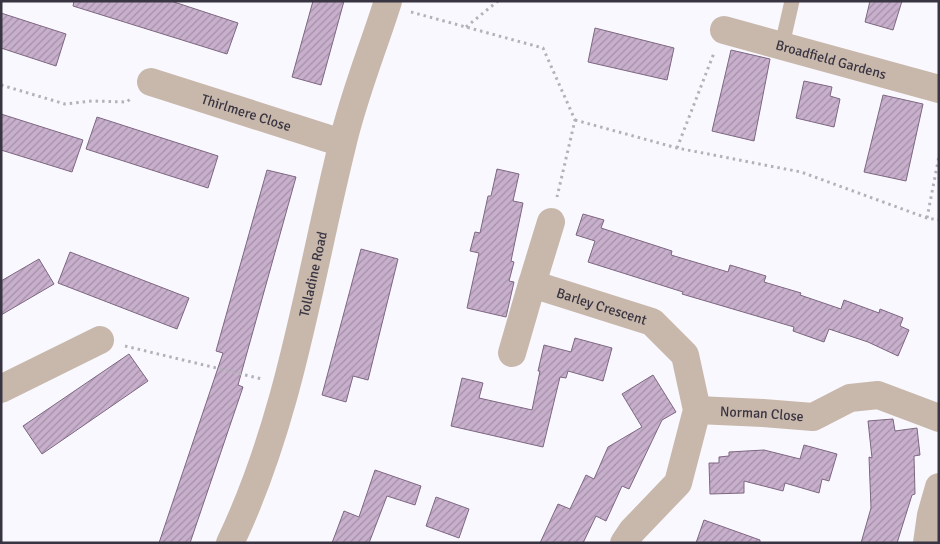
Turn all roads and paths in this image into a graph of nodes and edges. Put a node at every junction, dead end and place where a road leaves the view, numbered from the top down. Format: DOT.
graph roads {
  1 [pos="498,1"];
  2 [pos="792,1"];
  3 [pos="387,3"];
  4 [pos="465,27"];
  5 [pos="724,30"];
  6 [pos="782,45"];
  7 [pos="151,82"];
  8 [pos="1,85"];
  9 [pos="939,89"];
  10 [pos="575,120"];
  11 [pos="342,143"];
  12 [pos="677,148"];
  13 [pos="939,156"];
  14 [pos="926,218"];
  15 [pos="939,220"];
  16 [pos="551,222"];
  17 [pos="532,284"];
  18 [pos="100,340"];
  19 [pos="512,352"];
  20 [pos="286,384"];
  21 [pos="1,389"];
  22 [pos="697,410"];
  23 [pos="939,418"];
  24 [pos="939,487"];
  25 [pos="230,543"];
  26 [pos="624,543"];
  27 [pos="927,543"];
  1 -- 4 [label="path"];
  2 -- 6 [label="lane"];
  3 -- 4 [label="path"];
  3 -- 11 [label="street, Tolladine Road"];
  4 -- 10 [label="path"];
  5 -- 6 [label="street, Broadfield Gardens"];
  5 -- 12 [label="path"];
  6 -- 9 [label="street, Broadfield Gardens"];
  7 -- 8 [label="path"];
  7 -- 11 [label="street, Thirlmere Close"];
  10 -- 12 [label="path"];
  10 -- 16 [label="path"];
  11 -- 20 [label="street, Tolladine Road"];
  12 -- 14 [label="path"];
  13 -- 14 [label="path"];
  14 -- 15 [label="path"];
  16 -- 17 [label="street"];
  17 -- 19 [label="street"];
  17 -- 22 [label="street, Barley Crescent"];
  18 -- 20 [label="path"];
  18 -- 21 [label="street"];
  20 -- 25 [label="street, Tolladine Road"];
  22 -- 23 [label="street, Norman Close"];
  22 -- 26 [label="street, Barley Crescent"];
  24 -- 27 [label="street"];
}
